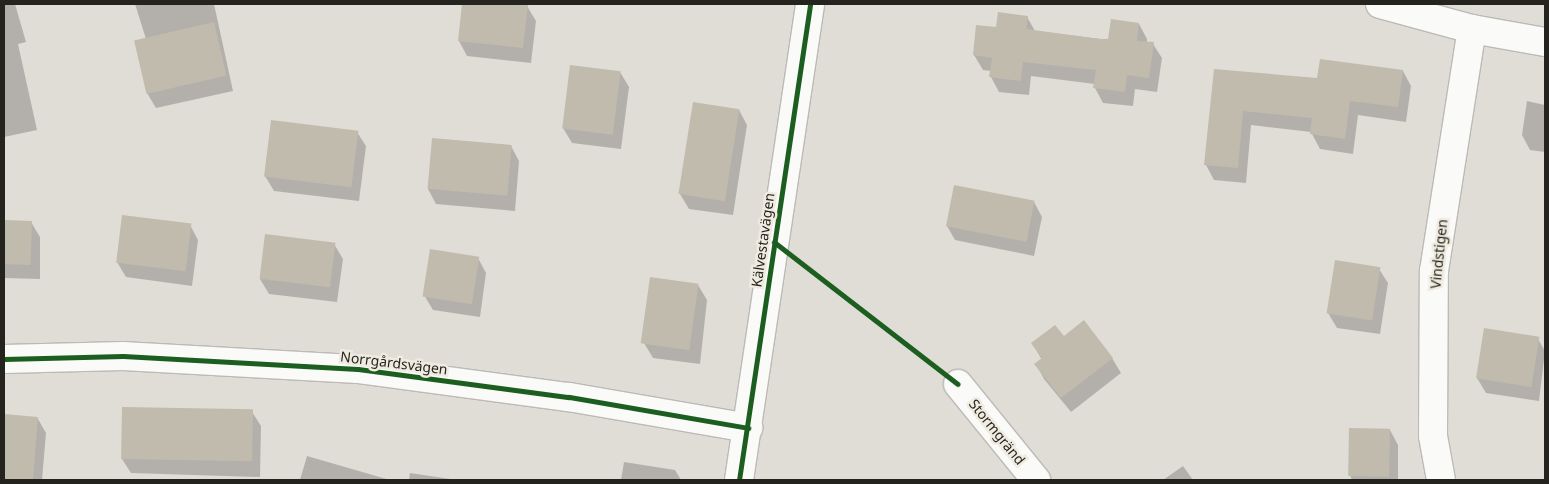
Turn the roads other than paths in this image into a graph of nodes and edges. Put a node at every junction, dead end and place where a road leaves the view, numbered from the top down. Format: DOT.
graph roads {
  1 [pos="810,4"];
  2 [pos="1380,4"];
  3 [pos="1472,29"];
  4 [pos="1545,42"];
  5 [pos="4,359"];
  6 [pos="958,384"];
  7 [pos="748,428"];
  8 [pos="739,480"];
  9 [pos="1036,480"];
  10 [pos="1441,480"];
  1 -- 7 [label="street, Kälvestavägen"];
  2 -- 3 [label="street"];
  3 -- 4 [label="street"];
  3 -- 10 [label="street, Vindstigen"];
  5 -- 7 [label="street, Norrgårdsvägen"];
  6 -- 9 [label="street, Stormgränd"];
  7 -- 8 [label="street, Kälvestavägen"];
}
